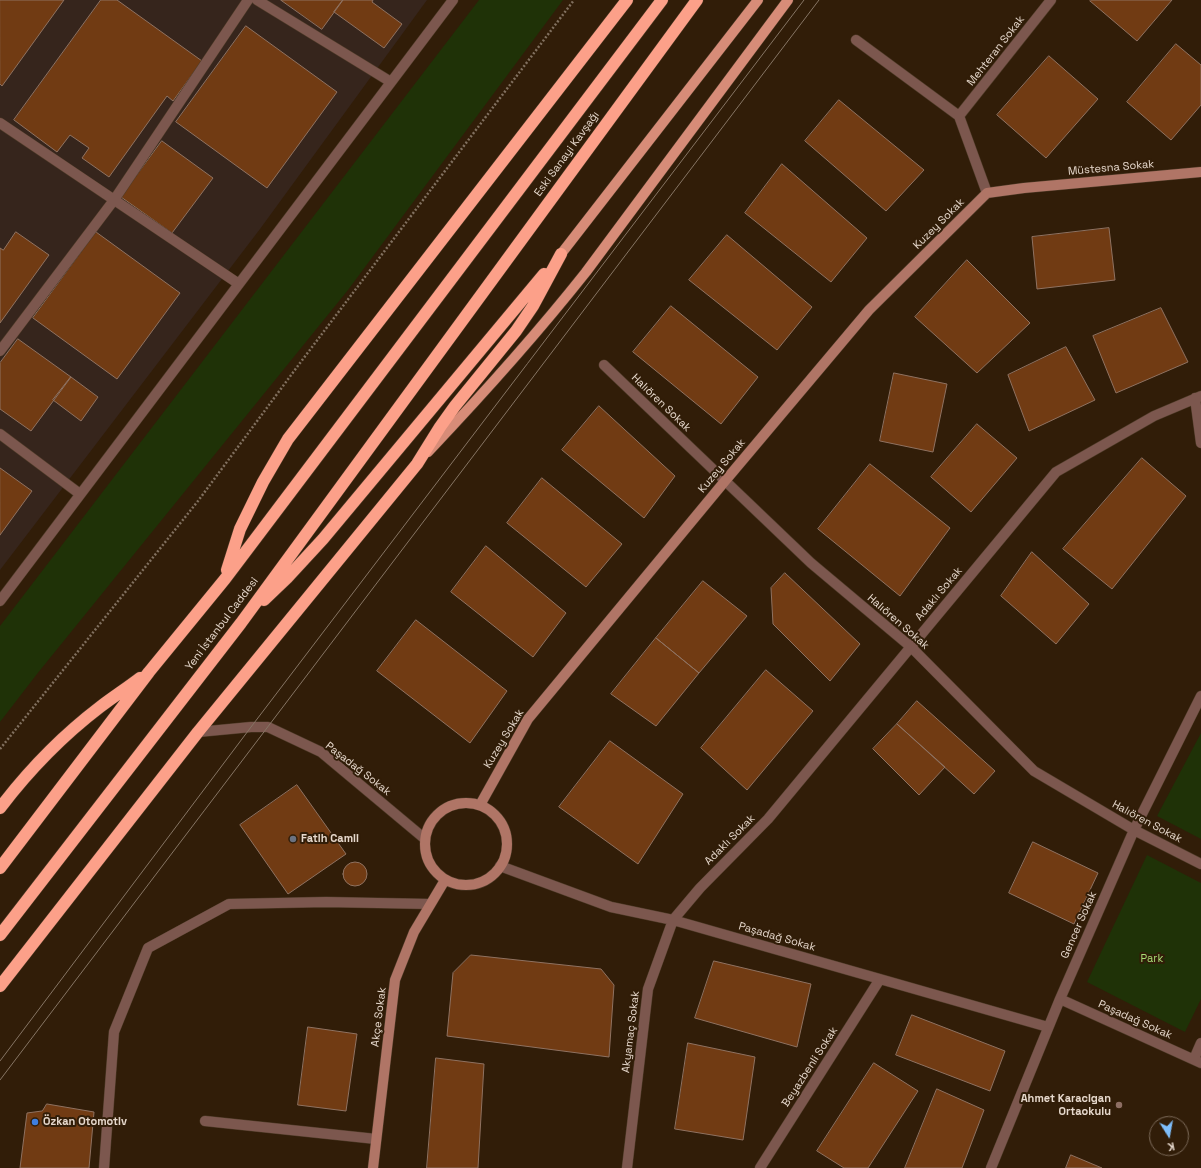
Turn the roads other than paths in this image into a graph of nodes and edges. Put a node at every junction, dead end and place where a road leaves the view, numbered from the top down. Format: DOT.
graph roads {
  1 [pos="248,0"];
  2 [pos="257,0"];
  3 [pos="453,0"];
  4 [pos="627,0"];
  5 [pos="662,0"];
  6 [pos="697,0"];
  7 [pos="758,0"];
  8 [pos="788,0"];
  9 [pos="1051,0"];
  10 [pos="856,40"];
  11 [pos="391,82"];
  12 [pos="959,116"];
  13 [pos="1,125"];
  14 [pos="1201,172"];
  15 [pos="987,193"];
  16 [pos="114,200"];
  17 [pos="561,254"];
  18 [pos="239,284"];
  19 [pos="459,323"];
  20 [pos="0,351"];
  21 [pos="604,365"];
  22 [pos="1198,397"];
  23 [pos="0,434"];
  24 [pos="1201,443"];
  25 [pos="417,464"];
  26 [pos="725,481"];
  27 [pos="80,494"];
  28 [pos="224,578"];
  29 [pos="0,601"];
  30 [pos="240,623"];
  31 [pos="911,647"];
  32 [pos="149,672"];
  33 [pos="1201,696"];
  34 [pos="198,732"];
  35 [pos="480,805"];
  36 [pos="0,808"];
  37 [pos="1134,830"];
  38 [pos="425,839"];
  39 [pos="1201,864"];
  40 [pos="500,866"];
  41 [pos="0,868"];
  42 [pos="445,880"];
  43 [pos="700,888"];
  44 [pos="430,904"];
  45 [pos="673,920"];
  46 [pos="0,935"];
  47 [pos="880,979"];
  48 [pos="0,986"];
  49 [pos="1060,999"];
  50 [pos="1048,1028"];
  51 [pos="1201,1043"];
  52 [pos="1197,1061"];
  53 [pos="205,1121"];
  54 [pos="376,1139"];
  55 [pos="104,1168"];
  56 [pos="374,1168"];
  57 [pos="627,1168"];
  58 [pos="760,1168"];
  59 [pos="991,1168"];
  1 -- 16 [label="street"];
  2 -- 11 [label="street"];
  3 -- 11 [label="street"];
  4 -- 28 [label="highway"];
  5 -- 28 [label="highway, Eski Sanayi Kavşağı"];
  6 -- 19 [label="highway, Eski Sanayi Kavşağı"];
  7 -- 17 [label="main road"];
  8 -- 25 [label="main road"];
  9 -- 12 [label="street, Mehteran Sokak"];
  10 -- 12 [label="street"];
  11 -- 18 [label="street"];
  12 -- 15 [label="street"];
  13 -- 16 [label="street"];
  14 -- 15 [label="street, Müstesna Sokak"];
  15 -- 26 [label="street, Kuzey Sokak"];
  16 -- 18 [label="street"];
  16 -- 20 [label="street"];
  17 -- 25 [label="highway"];
  17 -- 30 [label="highway"];
  18 -- 27 [label="street"];
  19 -- 30 [label="highway, Yeni İstanbul Caddesi"];
  21 -- 26 [label="street, Halıören Sokak"];
  22 -- 24 [label="street"];
  22 -- 31 [label="street, Adaklı Sokak"];
  23 -- 27 [label="street"];
  25 -- 34 [label="highway"];
  26 -- 31 [label="street, Halıören Sokak"];
  26 -- 35 [label="street, Kuzey Sokak"];
  27 -- 29 [label="street"];
  28 -- 32 [label="highway"];
  30 -- 46 [label="highway, Yeni İstanbul Caddesi"];
  31 -- 37 [label="street, Halıören Sokak"];
  31 -- 43 [label="street, Adaklı Sokak"];
  32 -- 36 [label="highway"];
  32 -- 41 [label="highway"];
  33 -- 37 [label="street, Gencer Sokak"];
  34 -- 38 [label="street, Paşadağ Sokak"];
  34 -- 48 [label="highway"];
  35 -- 38 [label="street"];
  35 -- 40 [label="street"];
  37 -- 39 [label="street, Halıören Sokak"];
  37 -- 49 [label="street, Gencer Sokak"];
  38 -- 42 [label="street"];
  40 -- 42 [label="street"];
  40 -- 45 [label="street, Paşadağ Sokak"];
  42 -- 44 [label="street, Akçe Sokak"];
  43 -- 45 [label="street, Akyamaç Sokak"];
  44 -- 54 [label="street, Akçe Sokak"];
  44 -- 55 [label="street"];
  45 -- 47 [label="street, Paşadağ Sokak"];
  45 -- 57 [label="street, Akyamaç Sokak"];
  47 -- 50 [label="street, Paşadağ Sokak"];
  47 -- 58 [label="street, Beyazbenli Sokak"];
  49 -- 50 [label="street, Gencer Sokak"];
  49 -- 52 [label="street, Paşadağ Sokak"];
  50 -- 59 [label="street, Gencer Sokak"];
  51 -- 52 [label="street"];
  53 -- 54 [label="street"];
  54 -- 56 [label="street, Akçe Sokak"];
}
